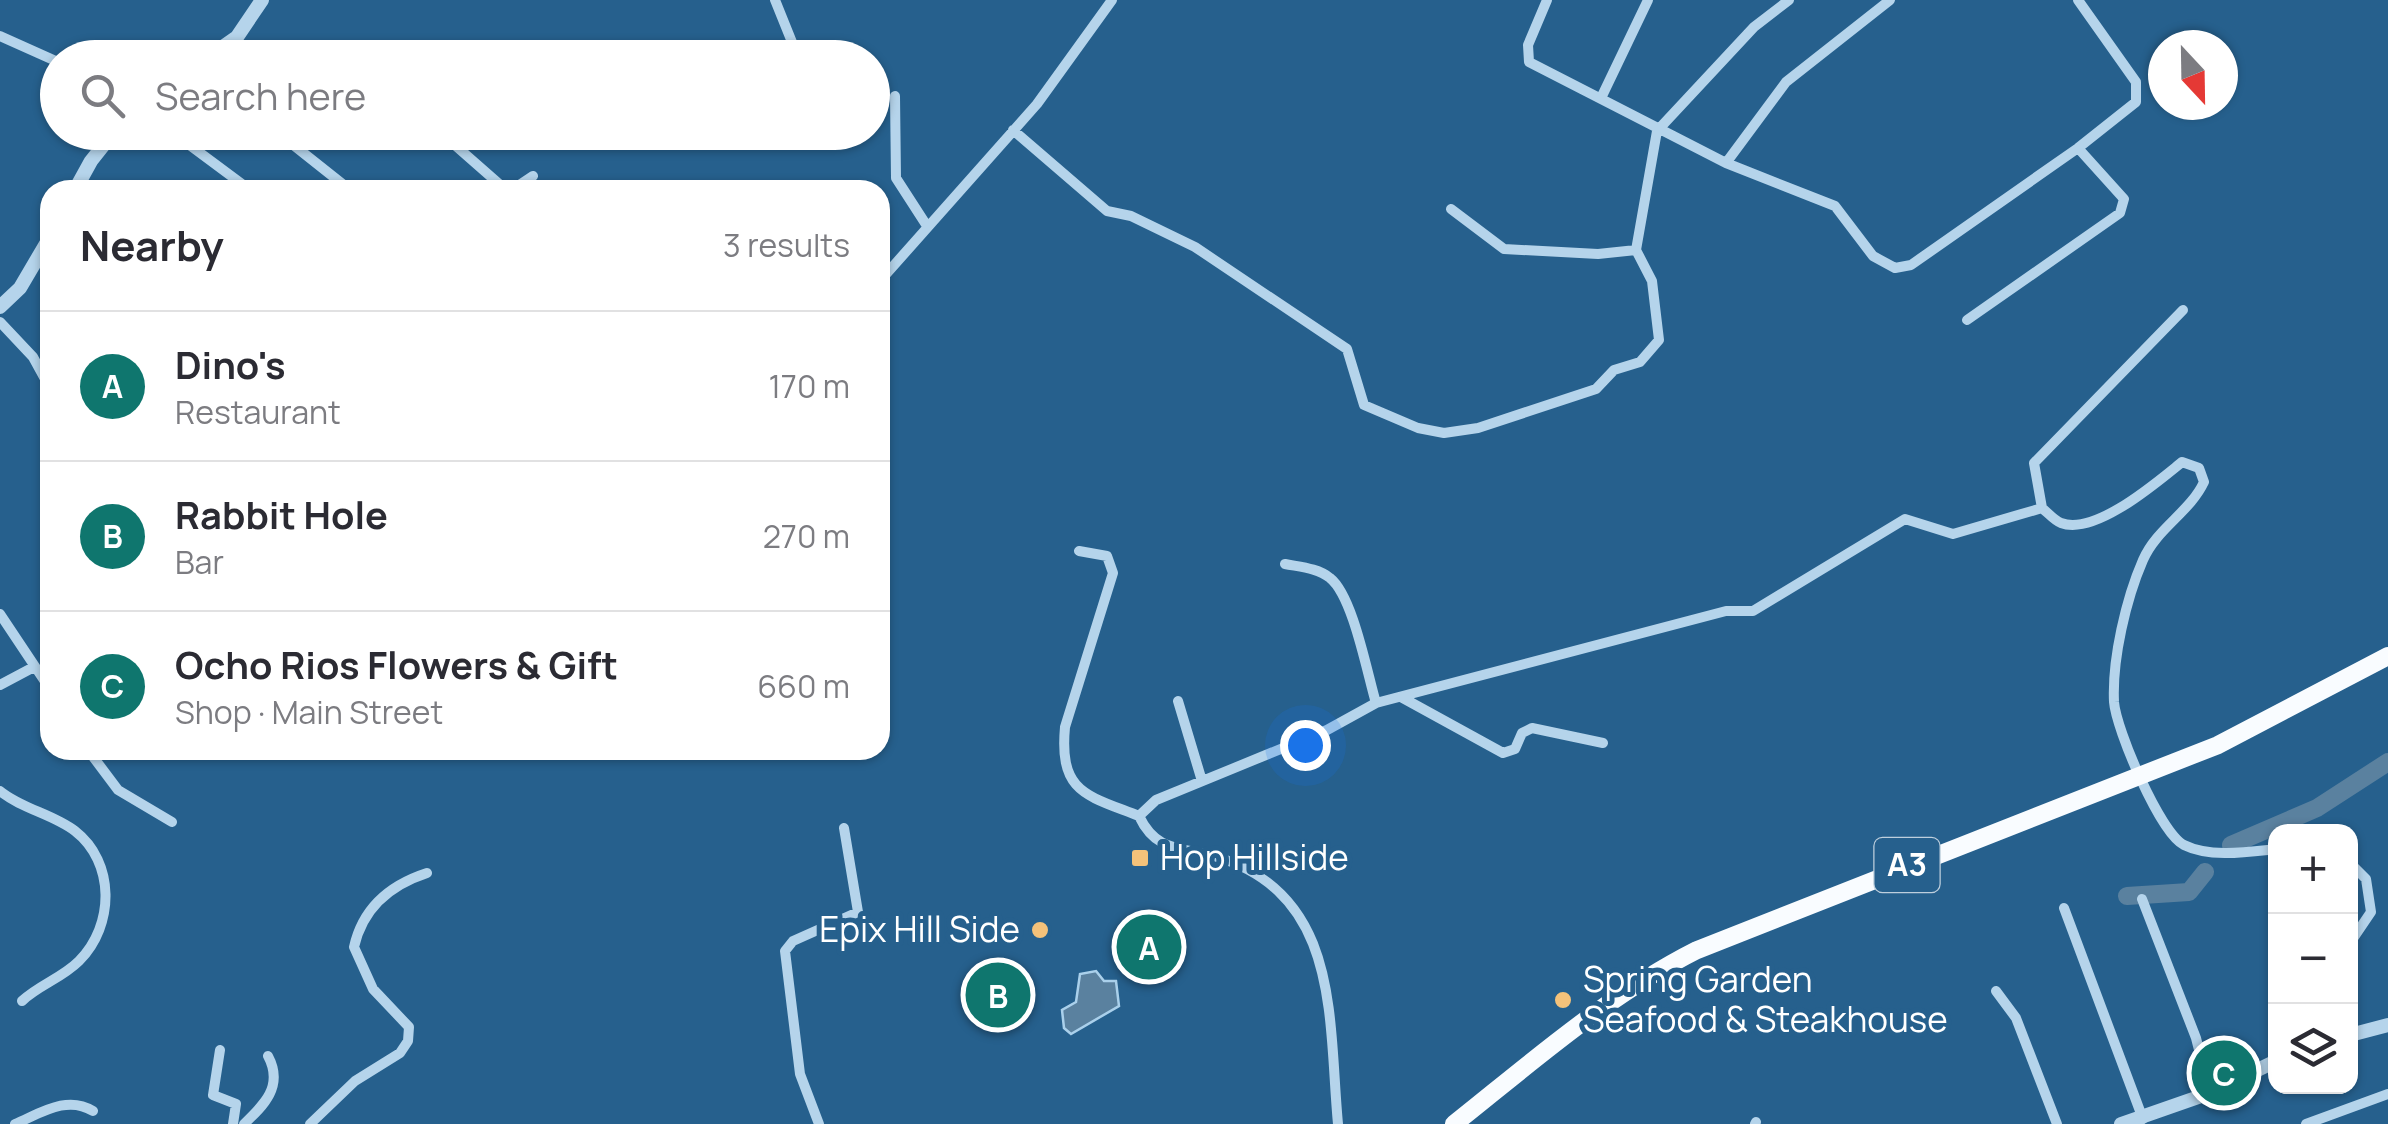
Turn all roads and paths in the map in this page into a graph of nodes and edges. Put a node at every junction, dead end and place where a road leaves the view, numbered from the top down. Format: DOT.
graph roads {
  1 [pos="262,0"];
  2 [pos="775,0"];
  3 [pos="1112,0"];
  4 [pos="1548,0"];
  5 [pos="1648,0"];
  6 [pos="1789,0"];
  7 [pos="1890,0"];
  8 [pos="2078,0"];
  9 [pos="0,36"];
  10 [pos="234,40"];
  11 [pos="791,40"];
  12 [pos="40,54"];
  13 [pos="895,96"];
  14 [pos="1602,96"];
  15 [pos="1661,128"];
  16 [pos="1014,130"];
  17 [pos="2078,148"];
  18 [pos="99,150"];
  19 [pos="196,150"];
  20 [pos="300,150"];
  21 [pos="461,150"];
  22 [pos="1726,163"];
  23 [pos="533,176"];
  24 [pos="80,180"];
  25 [pos="237,180"];
  26 [pos="337,180"];
  27 [pos="497,180"];
  28 [pos="526,180"];
  29 [pos="1451,209"];
  30 [pos="927,226"];
  31 [pos="1636,250"];
  32 [pos="40,255"];
  33 [pos="890,269"];
  34 [pos="1,303"];
  35 [pos="2183,310"];
  36 [pos="1967,320"];
  37 [pos="0,322"];
  38 [pos="40,370"];
  39 [pos="2042,508"];
  40 [pos="1079,551"];
  41 [pos="1285,564"];
  42 [pos="0,614"];
  43 [pos="2388,656"];
  44 [pos="32,668"];
  45 [pos="40,677"];
  46 [pos="0,685"];
  47 [pos="1400,696"];
  48 [pos="1178,702"];
  49 [pos="1376,702"];
  50 [pos="1603,743"];
  51 [pos="96,760"];
  52 [pos="2141,775"];
  53 [pos="1202,781"];
  54 [pos="0,791"];
  55 [pos="1139,816"];
  56 [pos="172,822"];
  57 [pos="844,828"];
  58 [pos="2268,850"];
  59 [pos="2358,871"];
  60 [pos="428,873"];
  61 [pos="2142,900"];
  62 [pos="2064,908"];
  63 [pos="2358,932"];
  64 [pos="1996,991"];
  65 [pos="22,1001"];
  66 [pos="2388,1026"];
  67 [pos="2358,1033"];
  68 [pos="220,1050"];
  69 [pos="268,1056"];
  70 [pos="2268,1066"];
  71 [pos="2210,1093"];
  72 [pos="2388,1094"];
  73 [pos="93,1111"];
  74 [pos="2144,1120"];
  75 [pos="15,1124"];
  76 [pos="233,1124"];
  77 [pos="244,1124"];
  78 [pos="310,1124"];
  79 [pos="819,1124"];
  80 [pos="1338,1124"];
  81 [pos="1454,1124"];
  82 [pos="2057,1124"];
  83 [pos="2121,1124"];
  84 [pos="2306,1124"];
  1 -- 10 [label="street"];
  2 -- 11 [label="street"];
  3 -- 16 [label="street"];
  4 -- 14 [label="street"];
  5 -- 14 [label="street"];
  6 -- 15 [label="street"];
  7 -- 22 [label="street"];
  8 -- 17 [label="street"];
  9 -- 12 [label="street"];
  13 -- 30 [label="street"];
  14 -- 15 [label="street"];
  15 -- 22 [label="street"];
  15 -- 31 [label="street"];
  16 -- 30 [label="street"];
  16 -- 31 [label="street"];
  17 -- 22 [label="street"];
  17 -- 36 [label="street"];
  18 -- 24 [label="street"];
  19 -- 25 [label="street"];
  20 -- 26 [label="street"];
  21 -- 27 [label="street"];
  23 -- 28 [label="street"];
  29 -- 31 [label="street"];
  30 -- 33 [label="street"];
  32 -- 34 [label="street"];
  35 -- 39 [label="street"];
  37 -- 38 [label="street"];
  39 -- 47 [label="street"];
  39 -- 52 [label="street"];
  40 -- 55 [label="street"];
  41 -- 49 [label="street"];
  42 -- 44 [label="street"];
  43 -- 52 [label="main road, A3"];
  44 -- 45 [label="street"];
  44 -- 46 [label="street"];
  47 -- 49 [label="street"];
  47 -- 50 [label="street"];
  48 -- 53 [label="street"];
  49 -- 53 [label="street"];
  51 -- 56 [label="street"];
  52 -- 58 [label="street"];
  52 -- 81 [label="main road, A3"];
  53 -- 55 [label="street"];
  54 -- 65 [label="street"];
  55 -- 80 [label="street"];
  57 -- 79 [label="street"];
  59 -- 63 [label="street"];
  60 -- 78 [label="street"];
  61 -- 71 [label="street"];
  62 -- 74 [label="street"];
  64 -- 82 [label="street"];
  66 -- 67 [label="street"];
  68 -- 76 [label="street"];
  69 -- 77 [label="street"];
  70 -- 71 [label="street"];
  71 -- 74 [label="street"];
  72 -- 84 [label="street"];
  73 -- 75 [label="street"];
  74 -- 83 [label="street"];
}
